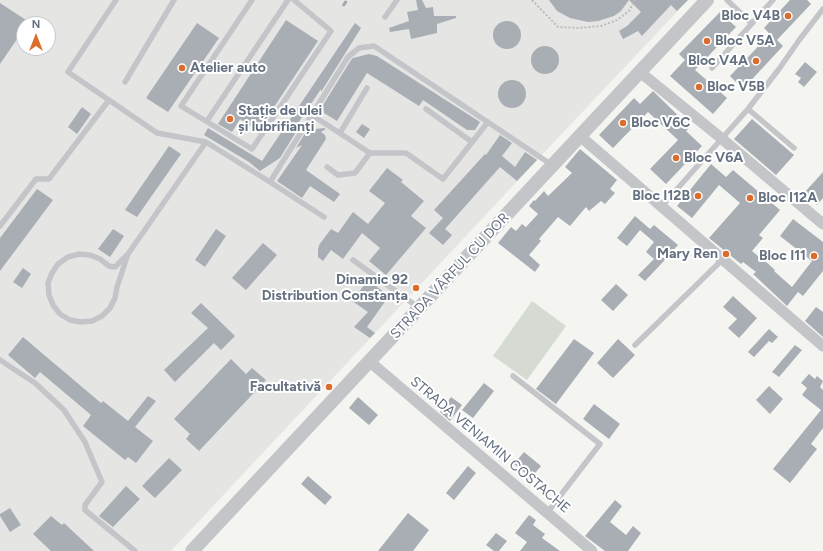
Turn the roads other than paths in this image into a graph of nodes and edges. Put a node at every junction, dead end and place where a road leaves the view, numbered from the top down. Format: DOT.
graph roads {
  1 [pos="116,0"];
  2 [pos="174,0"];
  3 [pos="252,0"];
  4 [pos="288,0"];
  5 [pos="294,0"];
  6 [pos="397,0"];
  7 [pos="707,0"];
  8 [pos="727,0"];
  9 [pos="773,0"];
  10 [pos="823,9"];
  11 [pos="385,17"];
  12 [pos="751,23"];
  13 [pos="712,68"];
  14 [pos="640,72"];
  15 [pos="125,82"];
  16 [pos="367,88"];
  17 [pos="109,100"];
  18 [pos="426,109"];
  19 [pos="748,109"];
  20 [pos="312,115"];
  21 [pos="207,121"];
  22 [pos="488,122"];
  23 [pos="340,133"];
  24 [pos="580,136"];
  25 [pos="721,138"];
  26 [pos="206,142"];
  27 [pos="472,142"];
  28 [pos="794,148"];
  29 [pos="370,153"];
  30 [pos="553,165"];
  31 [pos="327,168"];
  32 [pos="270,182"];
  33 [pos="662,206"];
  34 [pos="324,217"];
  35 [pos="823,224"];
  36 [pos="0,226"];
  37 [pos="128,254"];
  38 [pos="723,259"];
  39 [pos="353,260"];
  40 [pos="419,308"];
  41 [pos="636,345"];
  42 [pos="823,346"];
  43 [pos="0,360"];
  44 [pos="369,362"];
  45 [pos="514,376"];
  46 [pos="547,513"];
  47 [pos="135,551"];
  48 [pos="192,551"];
  49 [pos="592,551"];
  1 -- 17 [label="lane"];
  2 -- 15 [label="lane"];
  3 -- 21 [label="lane"];
  4 -- 21 [label="lane"];
  5 -- 21 [label="lane"];
  6 -- 11 [label="lane"];
  7 -- 14 [label="street, STRADA VÂRFUL CU DOR"];
  8 -- 12 [label="lane"];
  9 -- 12 [label="lane"];
  10 -- 19 [label="lane"];
  12 -- 13 [label="lane"];
  14 -- 24 [label="street, STRADA VÂRFUL CU DOR"];
  14 -- 25 [label="street"];
  16 -- 23 [label="lane"];
  17 -- 26 [label="lane"];
  17 -- 36 [label="lane"];
  18 -- 27 [label="lane"];
  19 -- 25 [label="lane"];
  19 -- 28 [label="lane"];
  20 -- 22 [label="lane"];
  20 -- 23 [label="lane"];
  20 -- 32 [label="lane"];
  22 -- 27 [label="lane"];
  22 -- 30 [label="lane"];
  23 -- 29 [label="lane"];
  24 -- 30 [label="street, STRADA VÂRFUL CU DOR"];
  24 -- 33 [label="street"];
  25 -- 33 [label="lane"];
  25 -- 35 [label="street"];
  26 -- 32 [label="lane"];
  26 -- 37 [label="lane"];
  27 -- 29 [label="lane"];
  29 -- 31 [label="lane"];
  30 -- 40 [label="street, STRADA VÂRFUL CU DOR"];
  32 -- 34 [label="lane"];
  33 -- 38 [label="street"];
  37 -- 37 [label="lane"];
  38 -- 41 [label="lane"];
  38 -- 42 [label="street"];
  39 -- 40 [label="lane"];
  40 -- 44 [label="street, STRADA VÂRFUL CU DOR"];
  43 -- 47 [label="lane"];
  44 -- 46 [label="street, STRADA VENIAMIN COSTACHE"];
  44 -- 48 [label="street, STRADA VÂRFUL CU DOR"];
  45 -- 46 [label="lane"];
  46 -- 49 [label="street, STRADA VENIAMIN COSTACHE"];
}
